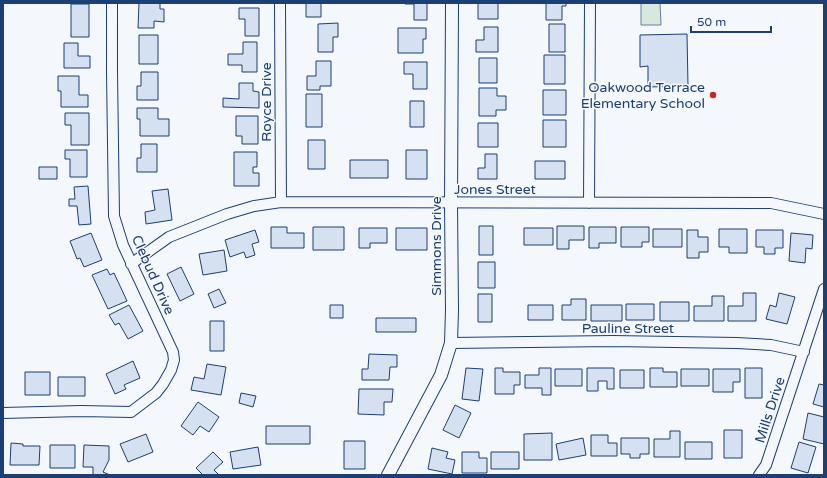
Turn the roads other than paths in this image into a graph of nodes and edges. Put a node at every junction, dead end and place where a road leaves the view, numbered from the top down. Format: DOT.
graph roads {
  1 [pos="112,3"];
  2 [pos="280,3"];
  3 [pos="452,3"];
  4 [pos="590,3"];
  5 [pos="281,202"];
  6 [pos="451,203"];
  7 [pos="589,203"];
  8 [pos="824,214"];
  9 [pos="131,264"];
  10 [pos="824,289"];
  11 [pos="451,343"];
  12 [pos="804,352"];
  13 [pos="3,413"];
  14 [pos="388,475"];
  15 [pos="758,475"];
  1 -- 9 [label="street, Clebud Drive"];
  2 -- 5 [label="street, Royce Drive"];
  3 -- 6 [label="street, Simmons Drive"];
  4 -- 7 [label="street"];
  5 -- 6 [label="street, Jones Street"];
  5 -- 9 [label="street, Jones Street"];
  6 -- 7 [label="street, Jones Street"];
  6 -- 11 [label="street, Simmons Drive"];
  7 -- 8 [label="street, Jones Street"];
  9 -- 13 [label="street, Clebud Drive"];
  10 -- 12 [label="street, Mills Drive"];
  11 -- 12 [label="street, Pauline Street"];
  11 -- 14 [label="street, Simmons Drive"];
  12 -- 15 [label="street, Mills Drive"];
}
